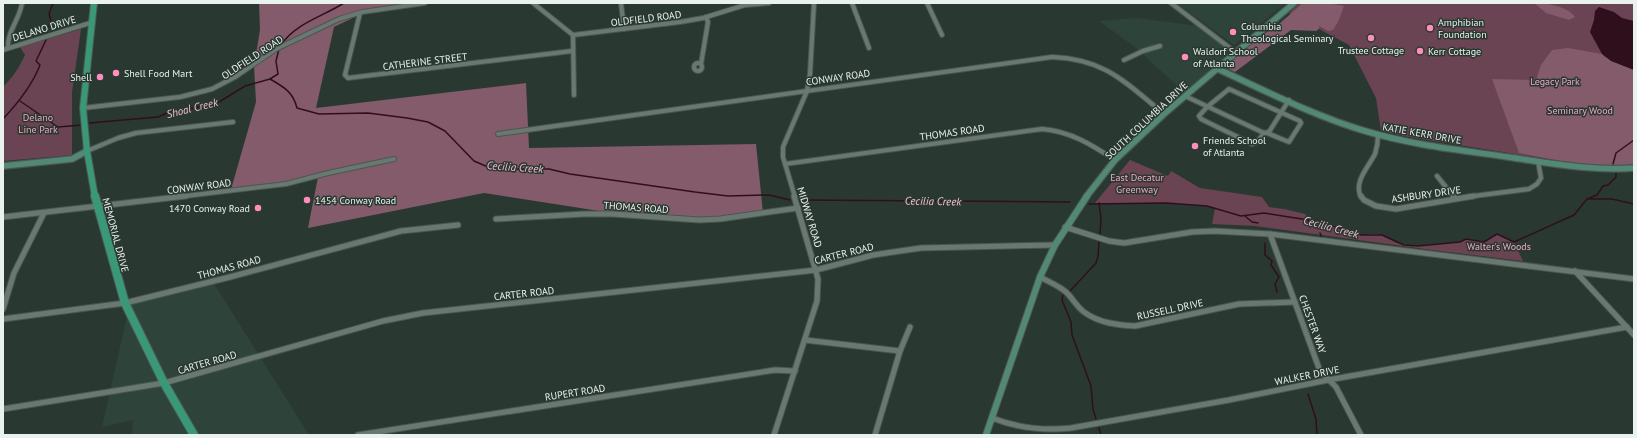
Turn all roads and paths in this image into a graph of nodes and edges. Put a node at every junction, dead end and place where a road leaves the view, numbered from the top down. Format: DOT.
graph roads {
  1 [pos="22,3"];
  2 [pos="94,3"];
  3 [pos="425,3"];
  4 [pos="533,3"];
  5 [pos="621,3"];
  6 [pos="769,3"];
  7 [pos="814,3"];
  8 [pos="852,3"];
  9 [pos="927,3"];
  10 [pos="1171,3"];
  11 [pos="1294,3"];
  12 [pos="745,4"];
  13 [pos="360,13"];
  14 [pos="706,17"];
  15 [pos="90,23"];
  16 [pos="624,29"];
  17 [pos="573,35"];
  18 [pos="942,35"];
  19 [pos="1160,46"];
  20 [pos="8,48"];
  21 [pos="869,48"];
  22 [pos="3,50"];
  23 [pos="572,50"];
  24 [pos="1236,52"];
  25 [pos="1124,60"];
  26 [pos="701,64"];
  27 [pos="1218,69"];
  28 [pos="807,91"];
  29 [pos="574,95"];
  30 [pos="1185,96"];
  31 [pos="1289,100"];
  32 [pos="1207,107"];
  33 [pos="83,108"];
  34 [pos="1282,112"];
  35 [pos="1164,114"];
  36 [pos="233,122"];
  37 [pos="1265,133"];
  38 [pos="498,134"];
  39 [pos="1378,135"];
  40 [pos="88,151"];
  41 [pos="394,159"];
  42 [pos="1115,160"];
  43 [pos="1538,161"];
  44 [pos="785,164"];
  45 [pos="3,166"];
  46 [pos="1634,168"];
  47 [pos="1437,176"];
  48 [pos="1455,198"];
  49 [pos="97,207"];
  50 [pos="798,208"];
  51 [pos="44,213"];
  52 [pos="3,217"];
  53 [pos="496,219"];
  54 [pos="458,225"];
  55 [pos="1065,227"];
  56 [pos="1270,234"];
  57 [pos="1055,245"];
  58 [pos="816,270"];
  59 [pos="1575,271"];
  60 [pos="1040,277"];
  61 [pos="1634,279"];
  62 [pos="125,302"];
  63 [pos="1295,302"];
  64 [pos="3,309"];
  65 [pos="3,319"];
  66 [pos="910,327"];
  67 [pos="1627,327"];
  68 [pos="1634,335"];
  69 [pos="805,340"];
  70 [pos="900,351"];
  71 [pos="795,371"];
  72 [pos="1328,380"];
  73 [pos="164,383"];
  74 [pos="3,409"];
  75 [pos="992,418"];
  76 [pos="387,433"];
  77 [pos="194,435"];
  78 [pos="358,435"];
  79 [pos="774,435"];
  80 [pos="875,435"];
  81 [pos="986,435"];
  82 [pos="1361,435"];
  1 -- 20 [label="street"];
  2 -- 15 [label="main road, MEMORIAL DRIVE"];
  3 -- 13 [label="street, OLDFIELD ROAD"];
  4 -- 17 [label="street"];
  5 -- 16 [label="street"];
  6 -- 12 [label="street, OLDFIELD ROAD"];
  7 -- 28 [label="street, MIDWAY ROAD"];
  8 -- 21 [label="street"];
  9 -- 18 [label="street"];
  10 -- 24 [label="street"];
  11 -- 24 [label="main road, SOUTH COLUMBIA DRIVE"];
  12 -- 14 [label="street, OLDFIELD ROAD"];
  13 -- 23 [label="street, CATHERINE STREET"];
  13 -- 33 [label="street, OLDFIELD ROAD"];
  14 -- 16 [label="street, OLDFIELD ROAD"];
  14 -- 26 [label="street"];
  15 -- 20 [label="street, DELANO DRIVE"];
  15 -- 33 [label="main road, MEMORIAL DRIVE"];
  16 -- 17 [label="street, OLDFIELD ROAD"];
  17 -- 23 [label="street"];
  19 -- 25 [label="street"];
  20 -- 22 [label="street, DELANO DRIVE"];
  23 -- 29 [label="street"];
  24 -- 27 [label="main road, SOUTH COLUMBIA DRIVE"];
  27 -- 30 [label="main road, SOUTH COLUMBIA DRIVE"];
  27 -- 31 [label="main road, KATIE KERR DRIVE"];
  28 -- 35 [label="street, CONWAY ROAD"];
  28 -- 38 [label="street, CONWAY ROAD"];
  28 -- 44 [label="street, MIDWAY ROAD"];
  30 -- 32 [label="street"];
  30 -- 35 [label="main road, SOUTH COLUMBIA DRIVE"];
  31 -- 34 [label="street"];
  31 -- 39 [label="main road, KATIE KERR DRIVE"];
  32 -- 34 [label="street"];
  32 -- 37 [label="street"];
  32 -- 37 [label="street"];
  33 -- 40 [label="main road, MEMORIAL DRIVE"];
  34 -- 37 [label="street"];
  34 -- 37 [label="street"];
  35 -- 42 [label="main road, SOUTH COLUMBIA DRIVE"];
  36 -- 40 [label="street"];
  39 -- 43 [label="main road, KATIE KERR DRIVE"];
  39 -- 48 [label="street, ASHBURY DRIVE"];
  40 -- 45 [label="main road"];
  40 -- 49 [label="main road, MEMORIAL DRIVE"];
  41 -- 49 [label="street, CONWAY ROAD"];
  42 -- 44 [label="street, THOMAS ROAD"];
  42 -- 55 [label="main road, SOUTH COLUMBIA DRIVE"];
  43 -- 46 [label="main road, KATIE KERR DRIVE"];
  43 -- 48 [label="street, ASHBURY DRIVE"];
  44 -- 50 [label="street, MIDWAY ROAD"];
  47 -- 48 [label="street"];
  49 -- 51 [label="street, CONWAY ROAD"];
  49 -- 62 [label="main road, MEMORIAL DRIVE"];
  50 -- 53 [label="street, THOMAS ROAD"];
  50 -- 58 [label="street, MIDWAY ROAD"];
  51 -- 52 [label="street, CONWAY ROAD"];
  51 -- 64 [label="street"];
  54 -- 62 [label="street, THOMAS ROAD"];
  55 -- 56 [label="street"];
  55 -- 57 [label="main road, SOUTH COLUMBIA DRIVE"];
  56 -- 59 [label="street"];
  56 -- 63 [label="street, CHESTER WAY"];
  57 -- 58 [label="street, CARTER ROAD"];
  57 -- 60 [label="main road, SOUTH COLUMBIA DRIVE"];
  58 -- 69 [label="street, MIDWAY ROAD"];
  58 -- 73 [label="street, CARTER ROAD"];
  59 -- 61 [label="street"];
  59 -- 67 [label="street"];
  60 -- 63 [label="street, RUSSELL DRIVE"];
  60 -- 75 [label="main road, SOUTH COLUMBIA DRIVE"];
  62 -- 65 [label="street, THOMAS ROAD"];
  62 -- 73 [label="main road, MEMORIAL DRIVE"];
  63 -- 72 [label="street, CHESTER WAY"];
  66 -- 70 [label="street"];
  67 -- 68 [label="street"];
  67 -- 72 [label="street, WALKER DRIVE"];
  69 -- 70 [label="street"];
  69 -- 71 [label="street, MIDWAY ROAD"];
  70 -- 80 [label="street"];
  71 -- 76 [label="street, RUPERT ROAD"];
  71 -- 79 [label="street, MIDWAY ROAD"];
  72 -- 75 [label="street, WALKER DRIVE"];
  72 -- 82 [label="street, CHESTER WAY"];
  73 -- 74 [label="street, CARTER ROAD"];
  73 -- 77 [label="main road, MEMORIAL DRIVE"];
  75 -- 81 [label="main road, SOUTH COLUMBIA DRIVE"];
  76 -- 78 [label="street, RUPERT ROAD"];
}
